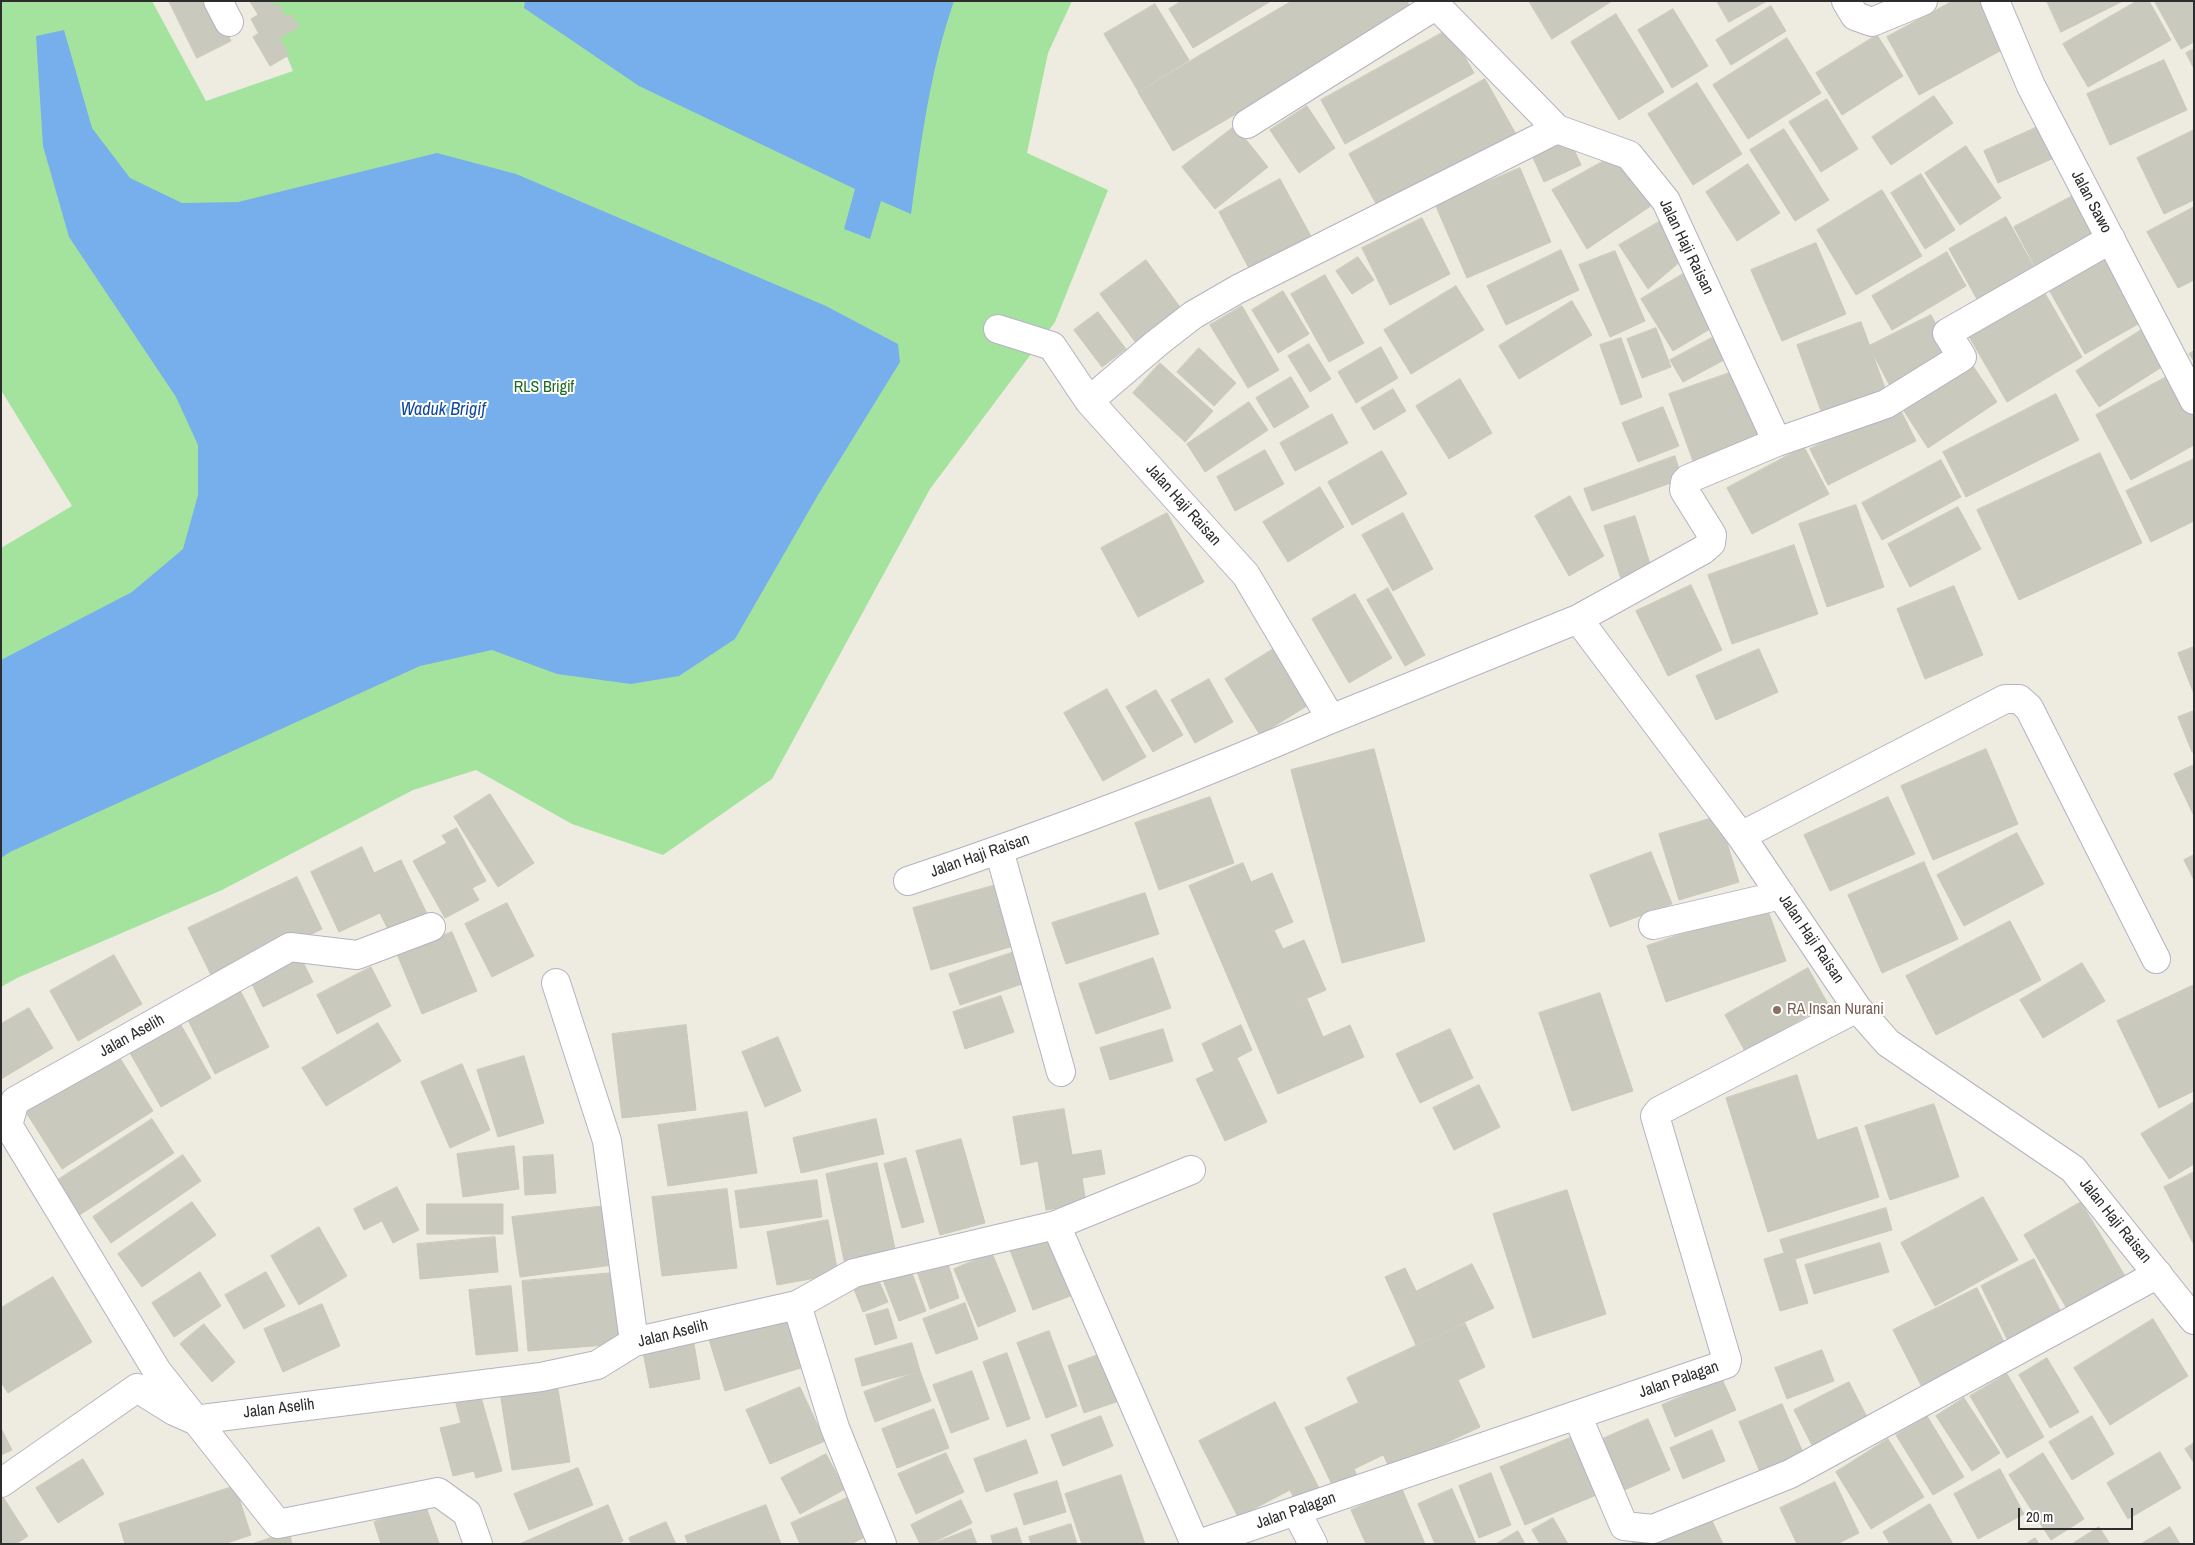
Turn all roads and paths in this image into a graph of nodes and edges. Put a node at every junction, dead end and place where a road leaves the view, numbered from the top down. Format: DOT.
graph roads {
  1 [pos="1846,1"];
  2 [pos="1923,1"];
  3 [pos="1995,1"];
  4 [pos="1434,3"];
  5 [pos="1248,124"];
  6 [pos="1557,129"];
  7 [pos="2111,239"];
  8 [pos="998,329"];
  9 [pos="2194,400"];
  10 [pos="1089,401"];
  11 [pos="1777,442"];
  12 [pos="1578,619"];
  13 [pos="1332,719"];
  14 [pos="1741,836"];
  15 [pos="999,850"];
  16 [pos="908,881"];
  17 [pos="1781,895"];
  18 [pos="1653,925"];
  19 [pos="431,927"];
  20 [pos="2156,959"];
  21 [pos="556,983"];
  22 [pos="1857,1008"];
  23 [pos="1061,1072"];
  24 [pos="1192,1170"];
  25 [pos="1056,1225"];
  26 [pos="2158,1274"];
  27 [pos="797,1305"];
  28 [pos="2194,1320"];
  29 [pos="634,1342"];
  30 [pos="1577,1415"];
  31 [pos="194,1420"];
  32 [pos="1,1483"];
  33 [pos="1296,1511"];
  34 [pos="478,1544"];
  35 [pos="882,1544"];
  36 [pos="1197,1544"];
  37 [pos="1313,1544"];
  1 -- 2 [label="street"];
  3 -- 7 [label="street, Jalan Sawo"];
  4 -- 5 [label="street"];
  4 -- 6 [label="street, Jalan Haji Raisan"];
  6 -- 10 [label="street"];
  6 -- 11 [label="street, Jalan Haji Raisan"];
  7 -- 9 [label="street, Jalan Sawo"];
  7 -- 11 [label="street, Jalan Haji Raisan"];
  8 -- 10 [label="street, Jalan Haji Raisan"];
  10 -- 13 [label="street, Jalan Haji Raisan"];
  11 -- 12 [label="street, Jalan Haji Raisan"];
  12 -- 13 [label="street, Jalan Haji Raisan"];
  12 -- 14 [label="street, Jalan Haji Raisan"];
  13 -- 15 [label="street, Jalan Haji Raisan"];
  14 -- 17 [label="street, Jalan Haji Raisan"];
  14 -- 20 [label="street"];
  15 -- 16 [label="street, Jalan Haji Raisan"];
  15 -- 23 [label="street"];
  17 -- 18 [label="street"];
  17 -- 22 [label="street, Jalan Haji Raisan"];
  19 -- 31 [label="street, Jalan Aselih"];
  21 -- 29 [label="street"];
  22 -- 26 [label="street, Jalan Haji Raisan"];
  22 -- 30 [label="street, Jalan Palagan"];
  24 -- 25 [label="street, Jalan Aselih"];
  25 -- 27 [label="street, Jalan Aselih"];
  25 -- 36 [label="street"];
  26 -- 28 [label="street, Jalan Haji Raisan"];
  26 -- 30 [label="street"];
  27 -- 29 [label="street, Jalan Aselih"];
  27 -- 35 [label="street"];
  29 -- 31 [label="street, Jalan Aselih"];
  30 -- 33 [label="street, Jalan Palagan"];
  31 -- 32 [label="street, Jalan Aselih"];
  31 -- 34 [label="street, Jalan Aselih"];
  33 -- 36 [label="street, Jalan Palagan"];
  33 -- 37 [label="street"];
}
